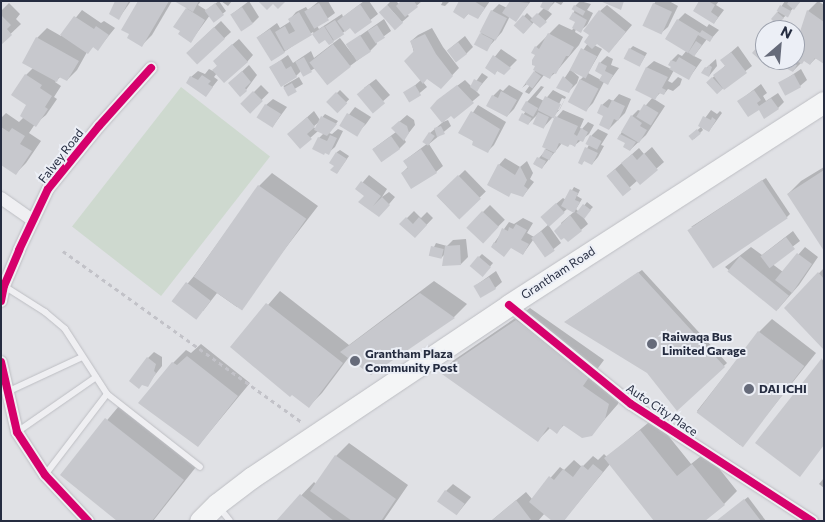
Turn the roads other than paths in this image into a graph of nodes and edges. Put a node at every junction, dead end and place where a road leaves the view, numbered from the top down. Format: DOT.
graph roads {
  1 [pos="151,68"];
  2 [pos="824,102"];
  3 [pos="1,198"];
  4 [pos="32,220"];
  5 [pos="4,286"];
  6 [pos="1,301"];
  7 [pos="509,305"];
  8 [pos="82,357"];
  9 [pos="1,362"];
  10 [pos="96,377"];
  11 [pos="7,392"];
  12 [pos="107,394"];
  13 [pos="17,432"];
  14 [pos="200,467"];
  15 [pos="44,475"];
  16 [pos="217,504"];
  17 [pos="88,521"];
  18 [pos="200,521"];
  19 [pos="230,521"];
  20 [pos="812,521"];
  1 -- 4 [label="street, Falvey Road"];
  2 -- 7 [label="main road, Grantham Road"];
  3 -- 4 [label="street"];
  4 -- 5 [label="street, Falvey Road"];
  5 -- 6 [label="street, Falvey Road"];
  5 -- 8 [label="lane"];
  7 -- 16 [label="main road, Grantham Road"];
  7 -- 20 [label="street, Auto City Place"];
  8 -- 10 [label="lane"];
  8 -- 11 [label="lane"];
  9 -- 11 [label="street"];
  10 -- 12 [label="lane"];
  10 -- 13 [label="lane"];
  11 -- 13 [label="street"];
  12 -- 14 [label="lane"];
  12 -- 15 [label="lane"];
  13 -- 15 [label="street"];
  15 -- 17 [label="street"];
  16 -- 18 [label="main road, Grantham Road"];
  16 -- 19 [label="lane"];
}
